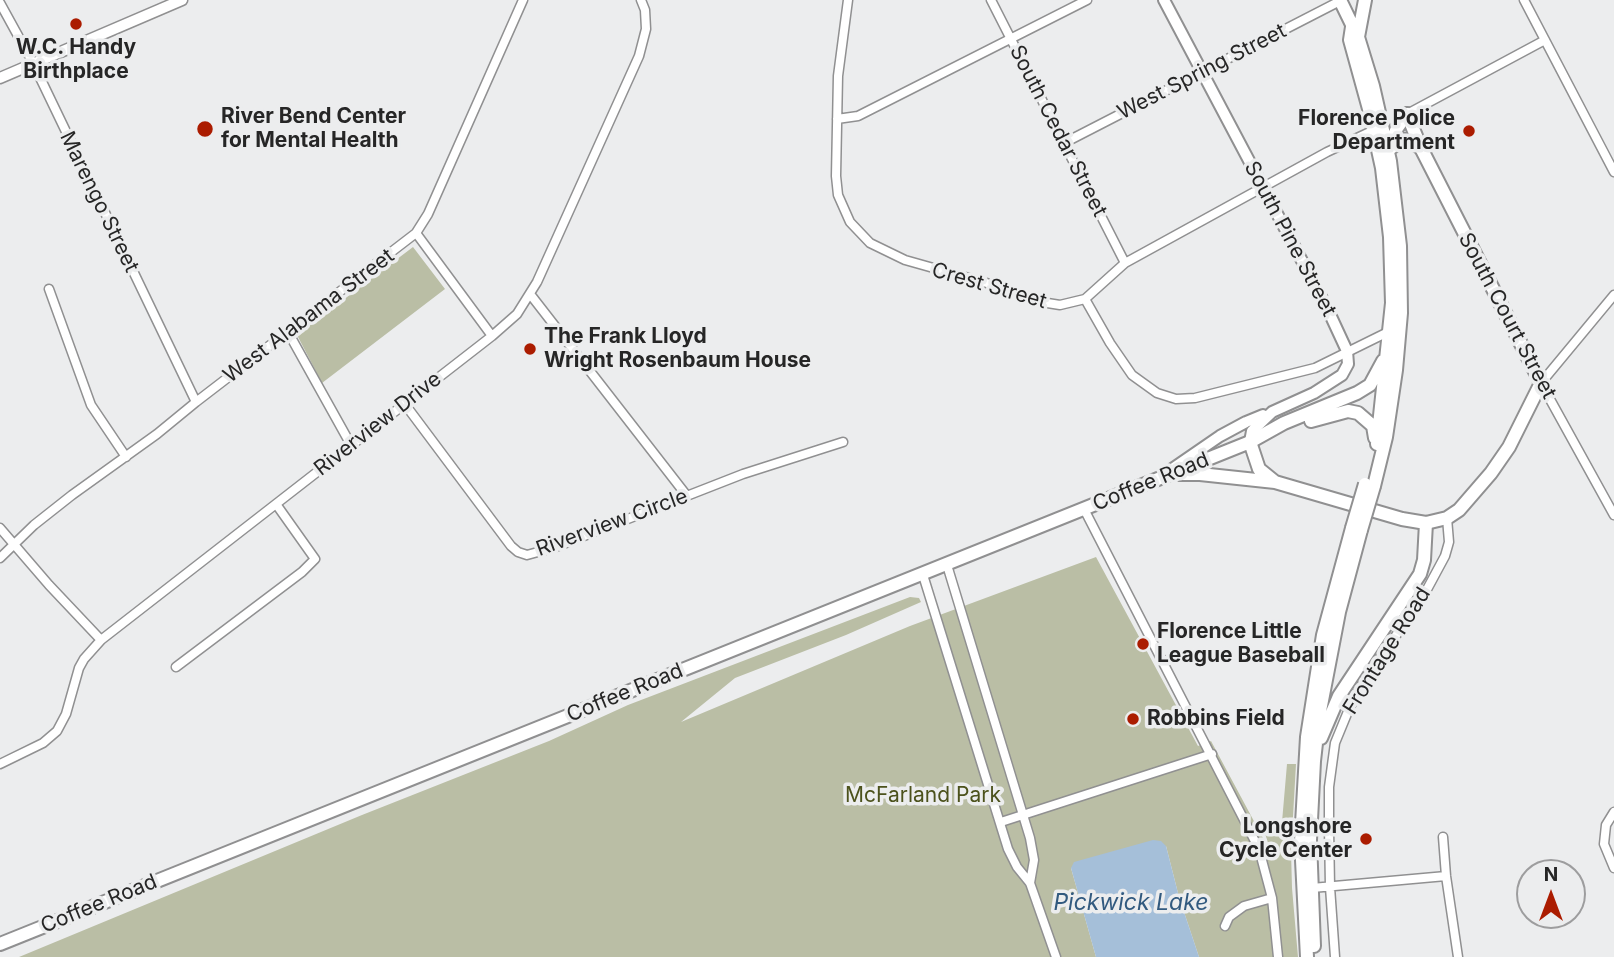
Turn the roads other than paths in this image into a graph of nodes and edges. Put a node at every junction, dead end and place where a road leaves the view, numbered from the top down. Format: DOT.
graph roads {
  1 [pos="183,0"];
  2 [pos="523,0"];
  3 [pos="642,0"];
  4 [pos="848,0"];
  5 [pos="991,0"];
  6 [pos="1087,0"];
  7 [pos="1164,0"];
  8 [pos="1341,0"];
  9 [pos="1365,0"];
  10 [pos="1524,0"];
  11 [pos="0,3"];
  12 [pos="1355,32"];
  13 [pos="1011,38"];
  14 [pos="1545,40"];
  15 [pos="33,63"];
  16 [pos="1202,72"];
  17 [pos="0,78"];
  18 [pos="1380,113"];
  19 [pos="1408,114"];
  20 [pos="836,119"];
  21 [pos="1374,130"];
  22 [pos="1064,143"];
  23 [pos="1421,148"];
  24 [pos="1388,151"];
  25 [pos="1614,172"];
  26 [pos="1263,187"];
  27 [pos="415,233"];
  28 [pos="1125,263"];
  29 [pos="49,289"];
  30 [pos="530,294"];
  31 [pos="1614,295"];
  32 [pos="1086,299"];
  33 [pos="1390,331"];
  34 [pos="288,332"];
  35 [pos="492,336"];
  36 [pos="1388,346"];
  37 [pos="1347,351"];
  38 [pos="1541,383"];
  39 [pos="196,402"];
  40 [pos="404,403"];
  41 [pos="1272,412"];
  42 [pos="843,442"];
  43 [pos="1250,442"];
  44 [pos="351,444"];
  45 [pos="1377,448"];
  46 [pos="126,457"];
  47 [pos="1166,474"];
  48 [pos="1275,482"];
  49 [pos="1370,485"];
  50 [pos="687,496"];
  51 [pos="276,504"];
  52 [pos="1084,509"];
  53 [pos="1614,514"];
  54 [pos="1447,518"];
  55 [pos="1426,523"];
  56 [pos="0,528"];
  57 [pos="1357,529"];
  58 [pos="13,545"];
  59 [pos="0,558"];
  60 [pos="947,565"];
  61 [pos="923,575"];
  62 [pos="101,640"];
  63 [pos="176,667"];
  64 [pos="1212,754"];
  65 [pos="1314,761"];
  66 [pos="0,764"];
  67 [pos="1313,785"];
  68 [pos="1329,786"];
  69 [pos="1614,812"];
  70 [pos="1024,815"];
  71 [pos="1001,822"];
  72 [pos="1443,837"];
  73 [pos="1614,868"];
  74 [pos="1446,876"];
  75 [pos="1030,883"];
  76 [pos="1330,887"];
  77 [pos="1312,888"];
  78 [pos="1272,898"];
  79 [pos="1225,926"];
  80 [pos="0,944"];
  81 [pos="1056,957"];
  82 [pos="1278,957"];
  83 [pos="1307,957"];
  84 [pos="1315,957"];
  85 [pos="1335,957"];
  86 [pos="1458,957"];
  1 -- 15 [label="street"];
  2 -- 27 [label="street, West Alabama Street"];
  3 -- 30 [label="street, Riverview Drive"];
  4 -- 20 [label="street, Crest Street"];
  5 -- 13 [label="street, South Cedar Street"];
  6 -- 13 [label="street"];
  7 -- 16 [label="main road, South Pine Street"];
  8 -- 12 [label="main road"];
  8 -- 16 [label="street, West Spring Street"];
  9 -- 12 [label="main road"];
  10 -- 14 [label="street"];
  11 -- 15 [label="street, Marengo Street"];
  12 -- 18 [label="main road"];
  12 -- 21 [label="main road"];
  13 -- 20 [label="street"];
  13 -- 22 [label="street, South Cedar Street"];
  14 -- 19 [label="street"];
  14 -- 25 [label="street"];
  15 -- 17 [label="street"];
  15 -- 39 [label="street, Marengo Street"];
  16 -- 22 [label="street, West Spring Street"];
  16 -- 26 [label="main road, South Pine Street"];
  18 -- 19 [label="main road"];
  18 -- 24 [label="main road"];
  19 -- 23 [label="main road, South Court Street"];
  19 -- 24 [label="main road"];
  20 -- 32 [label="street, Crest Street"];
  21 -- 26 [label="street"];
  21 -- 33 [label="main road"];
  22 -- 28 [label="street, South Cedar Street"];
  23 -- 24 [label="main road"];
  23 -- 38 [label="main road, South Court Street"];
  24 -- 49 [label="main road"];
  26 -- 28 [label="street"];
  26 -- 37 [label="main road, South Pine Street"];
  27 -- 34 [label="street, West Alabama Street"];
  27 -- 35 [label="street"];
  28 -- 32 [label="street"];
  29 -- 46 [label="street"];
  30 -- 35 [label="street, Riverview Drive"];
  30 -- 50 [label="street"];
  31 -- 38 [label="street"];
  32 -- 37 [label="street"];
  33 -- 36 [label="main road"];
  33 -- 37 [label="street"];
  34 -- 39 [label="street, West Alabama Street"];
  34 -- 44 [label="street"];
  35 -- 40 [label="street, Riverview Drive"];
  36 -- 43 [label="main road"];
  36 -- 45 [label="main road"];
  37 -- 41 [label="main road"];
  38 -- 53 [label="street, South Court Street"];
  38 -- 54 [label="main road"];
  39 -- 46 [label="street, West Alabama Street"];
  40 -- 44 [label="street, Riverview Drive"];
  40 -- 50 [label="street, Riverview Circle"];
  41 -- 43 [label="main road"];
  41 -- 47 [label="main road"];
  42 -- 50 [label="street, Riverview Circle"];
  43 -- 45 [label="main road"];
  43 -- 47 [label="main road, Coffee Road"];
  43 -- 48 [label="main road"];
  44 -- 51 [label="street, Riverview Drive"];
  45 -- 49 [label="main road"];
  46 -- 58 [label="street, West Alabama Street"];
  47 -- 48 [label="main road"];
  47 -- 52 [label="main road, Coffee Road"];
  48 -- 55 [label="main road"];
  49 -- 57 [label="main road, bridge"];
  51 -- 62 [label="street, Riverview Drive"];
  51 -- 63 [label="street"];
  52 -- 60 [label="main road, Coffee Road"];
  52 -- 64 [label="street"];
  54 -- 55 [label="main road"];
  54 -- 68 [label="street, Frontage Road"];
  55 -- 65 [label="main road"];
  56 -- 58 [label="street"];
  57 -- 65 [label="main road"];
  57 -- 83 [label="main road"];
  58 -- 59 [label="street, West Alabama Street"];
  58 -- 62 [label="street"];
  60 -- 61 [label="main road, Coffee Road"];
  60 -- 70 [label="street"];
  61 -- 71 [label="street"];
  61 -- 80 [label="main road, Coffee Road"];
  62 -- 66 [label="street, Riverview Drive"];
  64 -- 70 [label="street"];
  64 -- 78 [label="street"];
  65 -- 67 [label="main road"];
  67 -- 68 [label="street"];
  67 -- 77 [label="main road"];
  68 -- 76 [label="street, Frontage Road"];
  69 -- 73 [label="street"];
  70 -- 71 [label="street"];
  70 -- 75 [label="street"];
  71 -- 75 [label="street"];
  72 -- 74 [label="street"];
  74 -- 76 [label="street"];
  74 -- 86 [label="street"];
  75 -- 81 [label="street"];
  76 -- 77 [label="street"];
  76 -- 85 [label="street, Frontage Road"];
  77 -- 84 [label="main road"];
  78 -- 79 [label="street"];
  78 -- 82 [label="street"];
}
